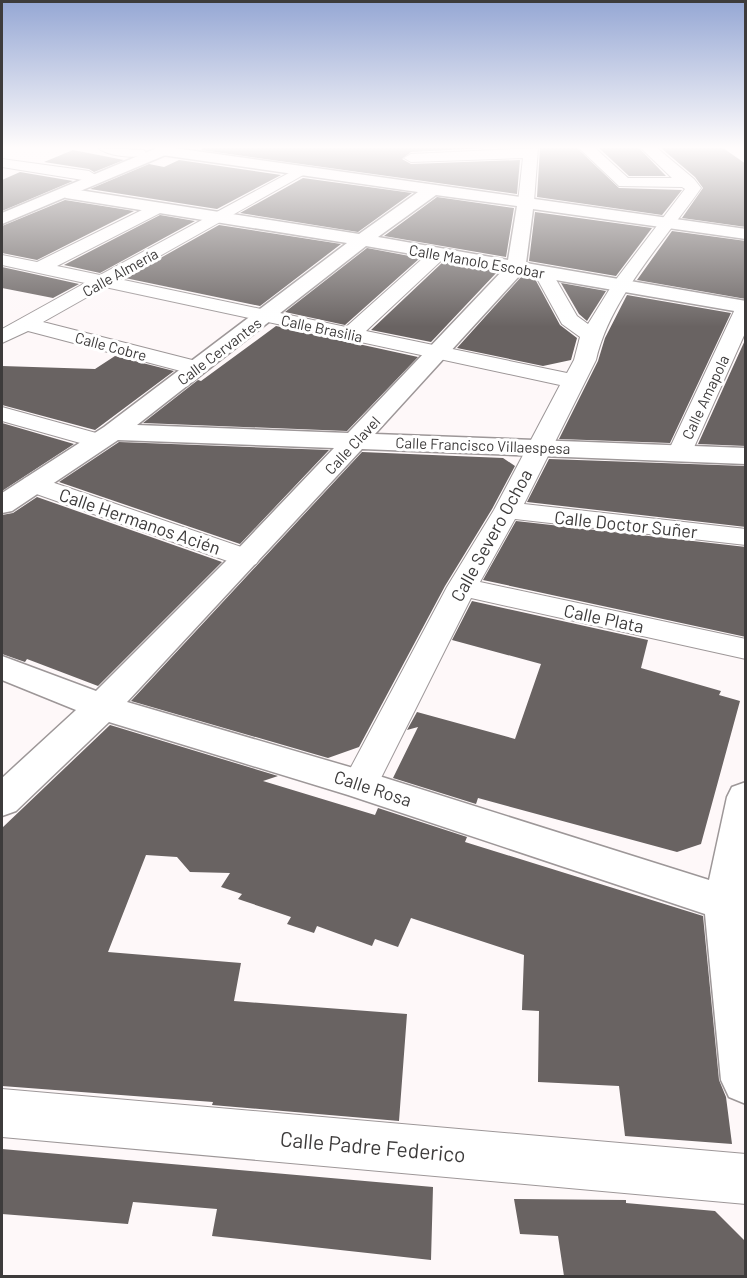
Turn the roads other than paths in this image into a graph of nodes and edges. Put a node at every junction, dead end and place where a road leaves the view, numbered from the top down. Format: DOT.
graph roads {
  1 [pos="27,208"];
  2 [pos="158,208"];
  3 [pos="235,208"];
  4 [pos="408,208"];
  5 [pos="525,208"];
  6 [pos="565,208"];
  7 [pos="678,208"];
  8 [pos="219,217"];
  9 [pos="2,219"];
  10 [pos="666,222"];
  11 [pos="746,234"];
  12 [pos="362,240"];
  13 [pos="437,255"];
  14 [pos="2,260"];
  15 [pos="39,268"];
  16 [pos="516,268"];
  17 [pos="543,273"];
  18 [pos="103,282"];
  19 [pos="621,286"];
  20 [pos="746,307"];
  21 [pos="265,316"];
  22 [pos="26,324"];
  23 [pos="350,334"];
  24 [pos="591,335"];
  25 [pos="2,337"];
  26 [pos="437,353"];
  27 [pos="196,368"];
  28 [pos="573,381"];
  29 [pos="2,414"];
  30 [pos="106,436"];
  31 [pos="355,441"];
  32 [pos="539,447"];
  33 [pos="678,454"];
  34 [pos="746,456"];
  35 [pos="33,484"];
  36 [pos="2,505"];
  37 [pos="507,510"];
  38 [pos="746,537"];
  39 [pos="246,558"];
  40 [pos="462,586"];
  41 [pos="746,649"];
  42 [pos="2,667"];
  43 [pos="102,707"];
  44 [pos="360,784"];
  45 [pos="746,797"];
  46 [pos="2,801"];
  47 [pos="735,904"];
  48 [pos="746,1080"];
  49 [pos="2,1113"];
  50 [pos="746,1179"];
  1 -- 9 [label="street"];
  2 -- 8 [label="street, Calle Manolo Escobar"];
  2 -- 15 [label="street"];
  3 -- 8 [label="street, Calle Almería"];
  4 -- 12 [label="street, Calle Cervantes"];
  5 -- 16 [label="street"];
  6 -- 10 [label="street"];
  7 -- 10 [label="street, Calle Severo Ochoa"];
  8 -- 12 [label="street, Calle Manolo Escobar"];
  8 -- 18 [label="street, Calle Almería"];
  10 -- 11 [label="street"];
  10 -- 19 [label="street, Calle Severo Ochoa"];
  12 -- 13 [label="street, Calle Manolo Escobar"];
  12 -- 21 [label="street, Calle Cervantes"];
  13 -- 16 [label="street, Calle Manolo Escobar"];
  13 -- 23 [label="street"];
  14 -- 15 [label="street, Calle Brasilia"];
  15 -- 18 [label="street, Calle Brasilia"];
  16 -- 17 [label="street, Calle Manolo Escobar"];
  16 -- 26 [label="street, Calle Clavel"];
  17 -- 19 [label="street, Calle Manolo Escobar"];
  17 -- 24 [label="street"];
  18 -- 21 [label="street, Calle Brasilia"];
  18 -- 22 [label="street, Calle Almería"];
  19 -- 20 [label="street, Calle Manolo Escobar"];
  19 -- 24 [label="street, Calle Severo Ochoa"];
  20 -- 33 [label="street, Calle Amapola"];
  21 -- 23 [label="street, Calle Brasilia"];
  21 -- 27 [label="street, Calle Cervantes"];
  22 -- 25 [label="street, Calle Almería"];
  22 -- 27 [label="street, Calle Cobre"];
  23 -- 26 [label="street, Calle Brasilia"];
  24 -- 28 [label="street, Calle Severo Ochoa"];
  26 -- 28 [label="street, Calle Brasilia"];
  26 -- 31 [label="street, Calle Clavel"];
  27 -- 30 [label="street, Calle Cervantes"];
  28 -- 32 [label="street, Calle Severo Ochoa"];
  29 -- 30 [label="street"];
  30 -- 31 [label="street, Calle Francisco Villaespesa"];
  30 -- 35 [label="street, Calle Cervantes"];
  31 -- 32 [label="street, Calle Francisco Villaespesa"];
  31 -- 39 [label="street, Calle Clavel"];
  32 -- 33 [label="street, Calle Francisco Villaespesa"];
  32 -- 37 [label="street, Calle Severo Ochoa"];
  33 -- 34 [label="street, Calle Francisco Villaespesa"];
  35 -- 36 [label="street, Calle Cervantes"];
  35 -- 39 [label="street, Calle Hermanos Acién"];
  37 -- 38 [label="street, Calle Doctor Suñer"];
  37 -- 40 [label="street, Calle Severo Ochoa"];
  39 -- 43 [label="street, Calle Clavel"];
  40 -- 41 [label="street, Calle Plata"];
  40 -- 44 [label="street, Calle Severo Ochoa"];
  42 -- 43 [label="street, Calle Rosa"];
  43 -- 44 [label="street, Calle Rosa"];
  43 -- 46 [label="street, Calle Clavel"];
  44 -- 47 [label="street, Calle Rosa"];
  45 -- 47 [label="street"];
  47 -- 48 [label="street"];
  49 -- 50 [label="street, Calle Padre Federico"];
}
